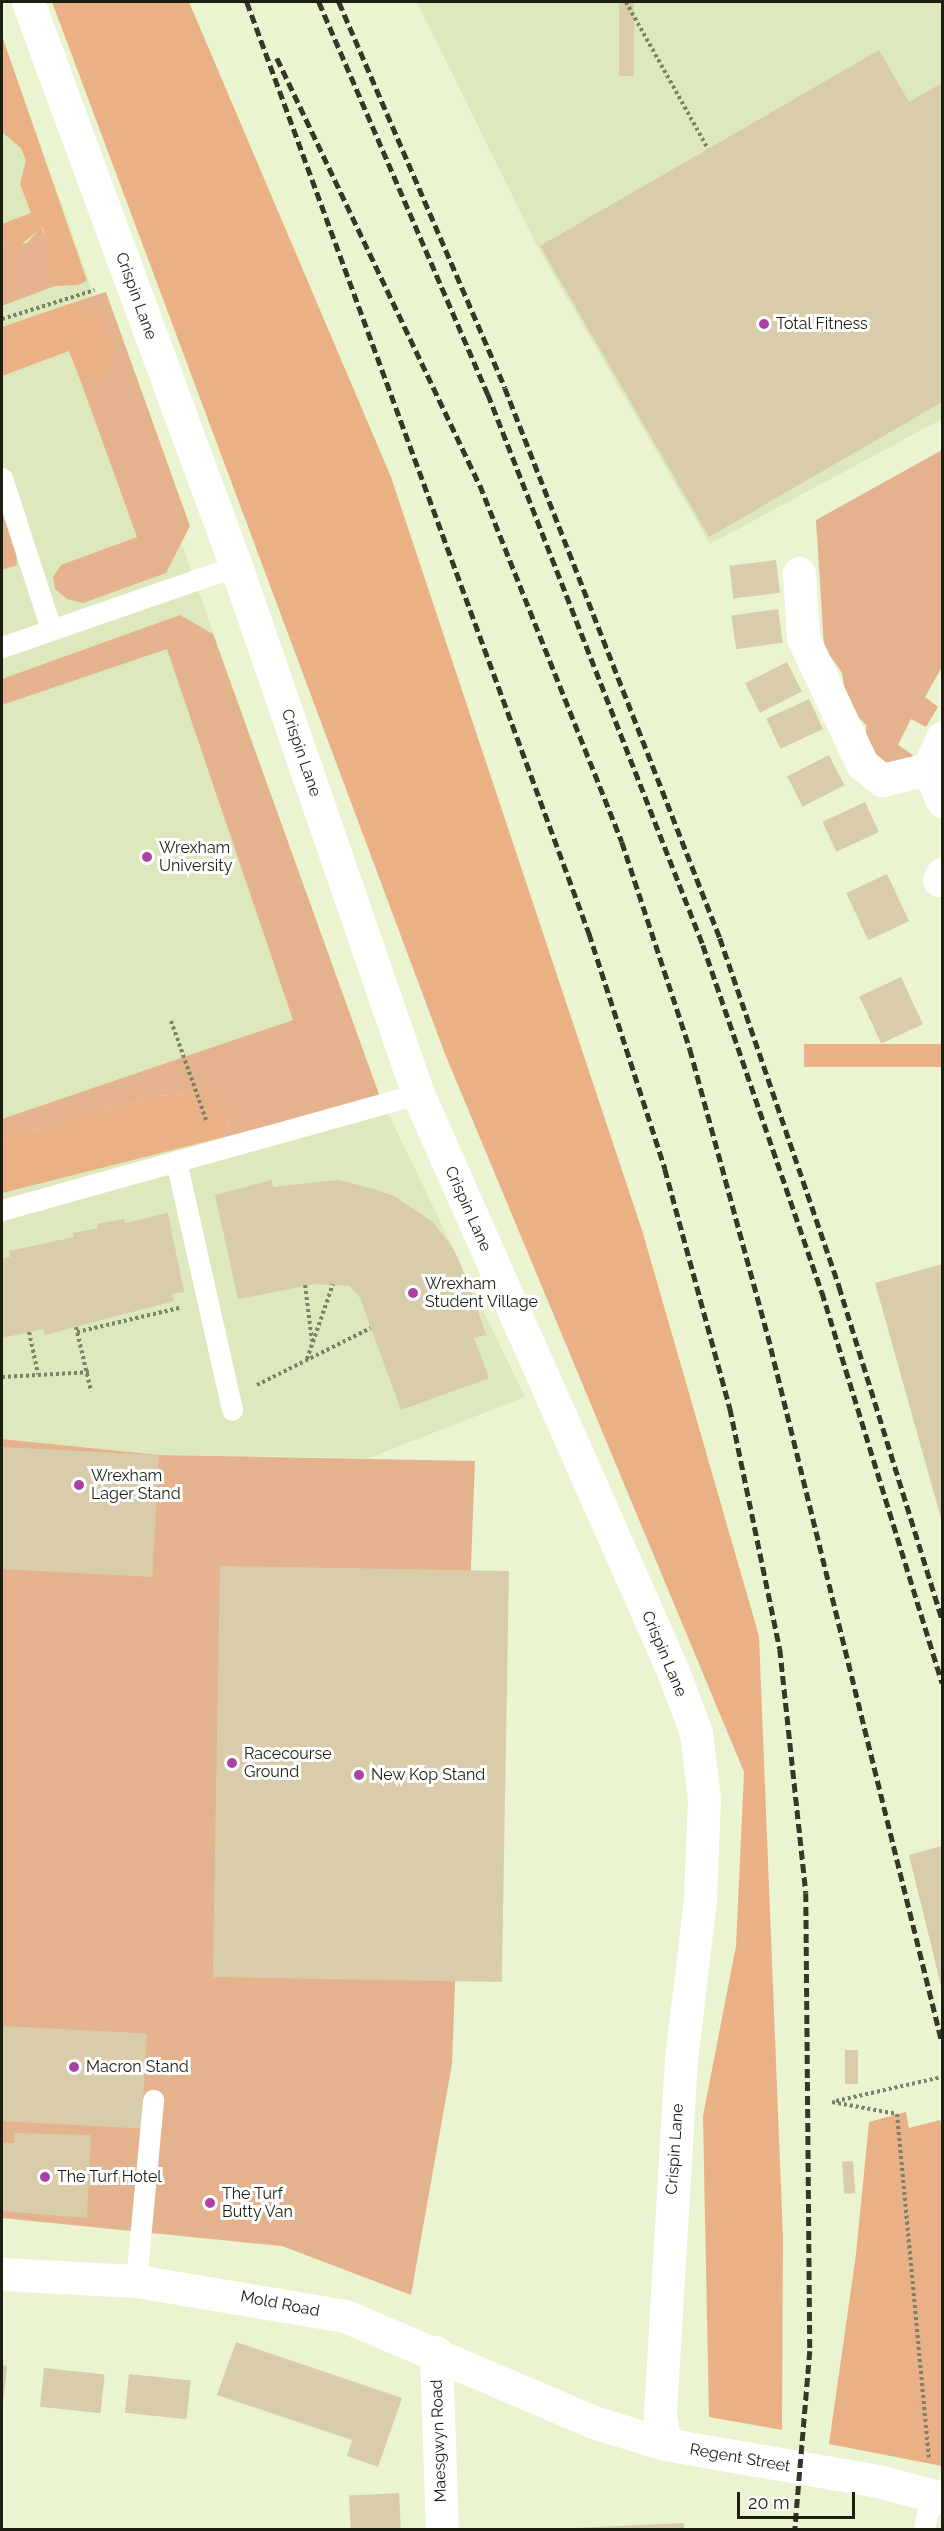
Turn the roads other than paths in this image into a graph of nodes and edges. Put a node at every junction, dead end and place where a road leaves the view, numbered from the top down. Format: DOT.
graph roads {
  1 [pos="28,2"];
  2 [pos="2,478"];
  3 [pos="236,566"];
  4 [pos="799,573"];
  5 [pos="51,629"];
  6 [pos="2,646"];
  7 [pos="942,738"];
  8 [pos="928,770"];
  9 [pos="942,801"];
  10 [pos="418,1094"];
  11 [pos="176,1161"];
  12 [pos="2,1210"];
  13 [pos="231,1404"];
  14 [pos="153,2100"];
  15 [pos="2,2274"];
  16 [pos="136,2281"];
  17 [pos="435,2352"];
  18 [pos="541,2401"];
  19 [pos="665,2444"];
  20 [pos="935,2488"];
  21 [pos="442,2529"];
  22 [pos="924,2529"];
  1 -- 3 [label="street, Crispin Lane"];
  2 -- 5 [label="lane"];
  3 -- 5 [label="lane"];
  3 -- 10 [label="street, Crispin Lane"];
  4 -- 8 [label="street"];
  5 -- 6 [label="lane"];
  7 -- 8 [label="street"];
  8 -- 9 [label="street"];
  10 -- 11 [label="lane"];
  10 -- 19 [label="street, Crispin Lane"];
  11 -- 12 [label="lane"];
  11 -- 13 [label="lane"];
  14 -- 16 [label="lane"];
  15 -- 16 [label="street, Mold Road"];
  16 -- 17 [label="street, Mold Road"];
  17 -- 18 [label="street, Mold Road"];
  17 -- 21 [label="street, Maesgwyn Road"];
  18 -- 19 [label="street, Regent Street"];
  19 -- 20 [label="street, Regent Street"];
  20 -- 22 [label="lane"];
}
